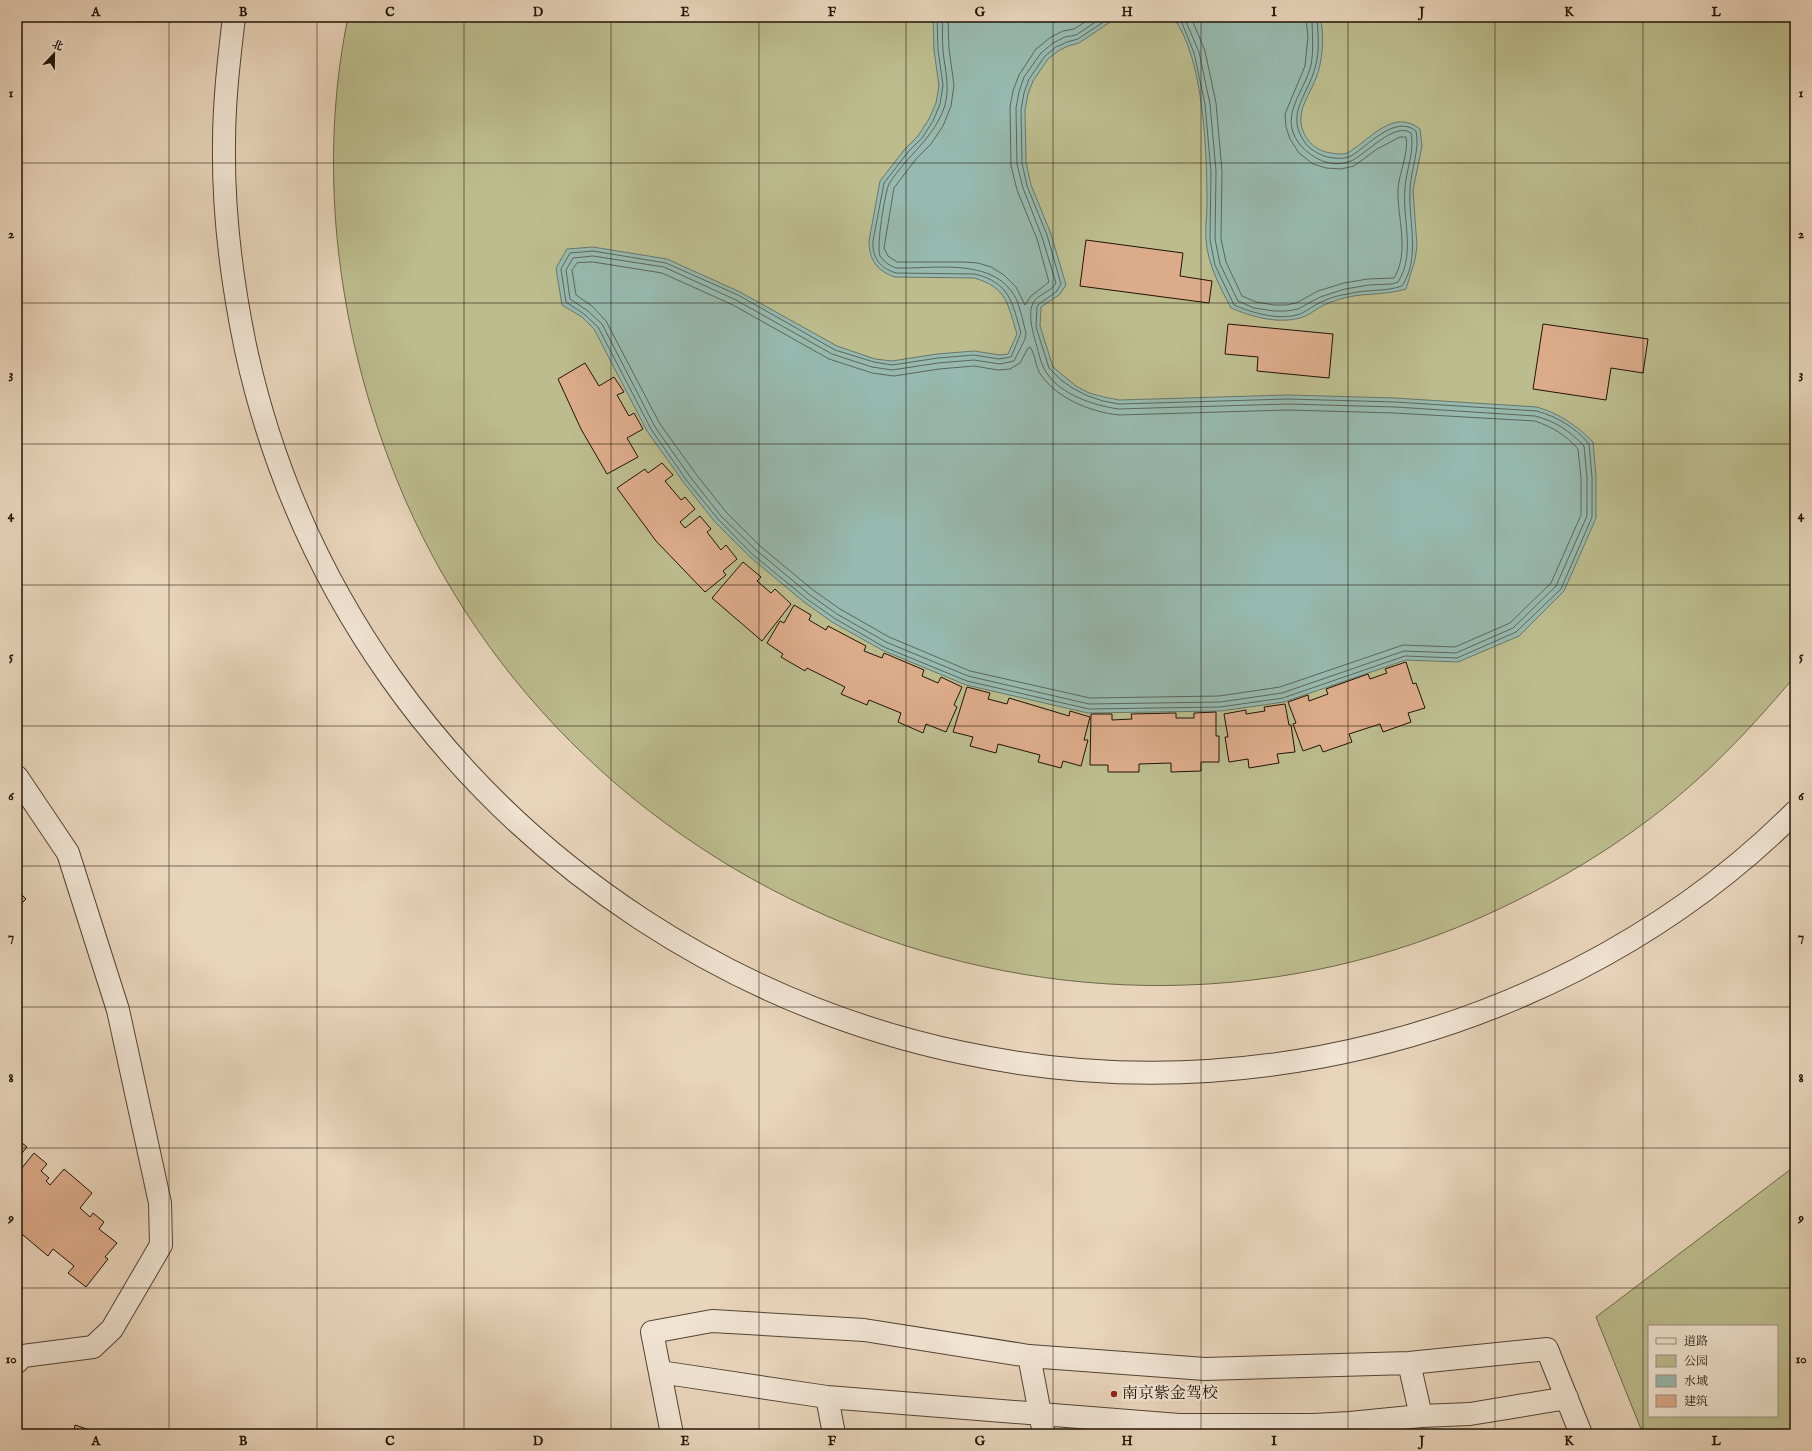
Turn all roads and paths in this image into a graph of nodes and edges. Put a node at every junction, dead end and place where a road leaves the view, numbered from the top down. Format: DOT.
graph roads {
  1 [pos="234,17"];
  2 [pos="17,777"];
  3 [pos="1795,812"];
  4 [pos="1029,1356"];
  5 [pos="17,1362"];
  6 [pos="1409,1364"];
  7 [pos="660,1372"];
  8 [pos="827,1396"];
  9 [pos="1567,1398"];
  10 [pos="1040,1413"];
  11 [pos="1421,1416"];
  12 [pos="1352,1429"];
  13 [pos="1315,1430"];
  14 [pos="672,1434"];
  15 [pos="834,1434"];
  16 [pos="1044,1434"];
  17 [pos="1581,1434"];
  1 -- 3 [label="lane"];
  2 -- 5 [label="lane"];
  4 -- 6 [label="lane"];
  4 -- 7 [label="lane"];
  4 -- 10 [label="lane"];
  6 -- 9 [label="lane"];
  6 -- 11 [label="lane"];
  7 -- 8 [label="lane"];
  7 -- 14 [label="lane"];
  8 -- 10 [label="lane"];
  8 -- 15 [label="lane"];
  9 -- 11 [label="lane"];
  9 -- 17 [label="lane"];
  10 -- 13 [label="lane"];
  10 -- 16 [label="lane"];
  11 -- 12 [label="lane"];
  12 -- 13 [label="lane"];
}
